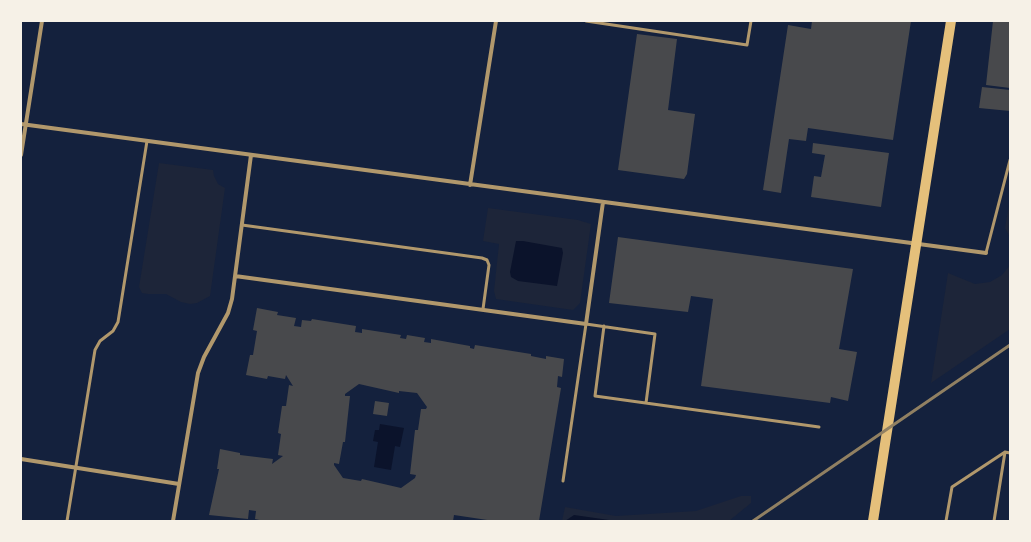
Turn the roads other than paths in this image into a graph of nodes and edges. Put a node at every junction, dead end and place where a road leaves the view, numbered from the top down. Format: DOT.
graph roads {
  1 [pos="42,21"];
  2 [pos="496,21"];
  3 [pos="586,21"];
  4 [pos="751,21"];
  5 [pos="951,21"];
  6 [pos="23,124"];
  7 [pos="147,141"];
  8 [pos="21,155"];
  9 [pos="251,155"];
  10 [pos="1010,160"];
  11 [pos="470,184"];
  12 [pos="603,202"];
  13 [pos="242,225"];
  14 [pos="986,253"];
  15 [pos="235,276"];
  16 [pos="483,309"];
  17 [pos="586,324"];
  18 [pos="604,326"];
  19 [pos="646,403"];
  20 [pos="819,427"];
  21 [pos="1005,452"];
  22 [pos="1010,453"];
  23 [pos="21,459"];
  24 [pos="75,468"];
  25 [pos="563,481"];
  26 [pos="179,484"];
  27 [pos="67,521"];
  28 [pos="173,521"];
  29 [pos="872,521"];
  30 [pos="946,521"];
  31 [pos="994,521"];
  1 -- 6 [label="street"];
  2 -- 11 [label="street"];
  3 -- 4 [label="lane"];
  5 -- 29 [label="main road"];
  6 -- 7 [label="street"];
  6 -- 8 [label="street"];
  7 -- 9 [label="street"];
  7 -- 24 [label="lane"];
  9 -- 11 [label="street"];
  9 -- 13 [label="street"];
  10 -- 14 [label="lane"];
  11 -- 12 [label="street"];
  12 -- 14 [label="street"];
  12 -- 17 [label="street"];
  13 -- 15 [label="street"];
  13 -- 16 [label="lane"];
  15 -- 16 [label="street"];
  15 -- 26 [label="street"];
  16 -- 17 [label="street"];
  17 -- 18 [label="lane"];
  17 -- 25 [label="lane"];
  18 -- 19 [label="lane"];
  18 -- 19 [label="lane"];
  19 -- 20 [label="lane"];
  21 -- 22 [label="lane"];
  21 -- 30 [label="lane"];
  21 -- 31 [label="lane"];
  23 -- 24 [label="street"];
  24 -- 26 [label="street"];
  24 -- 27 [label="lane"];
  26 -- 28 [label="street"];
}
